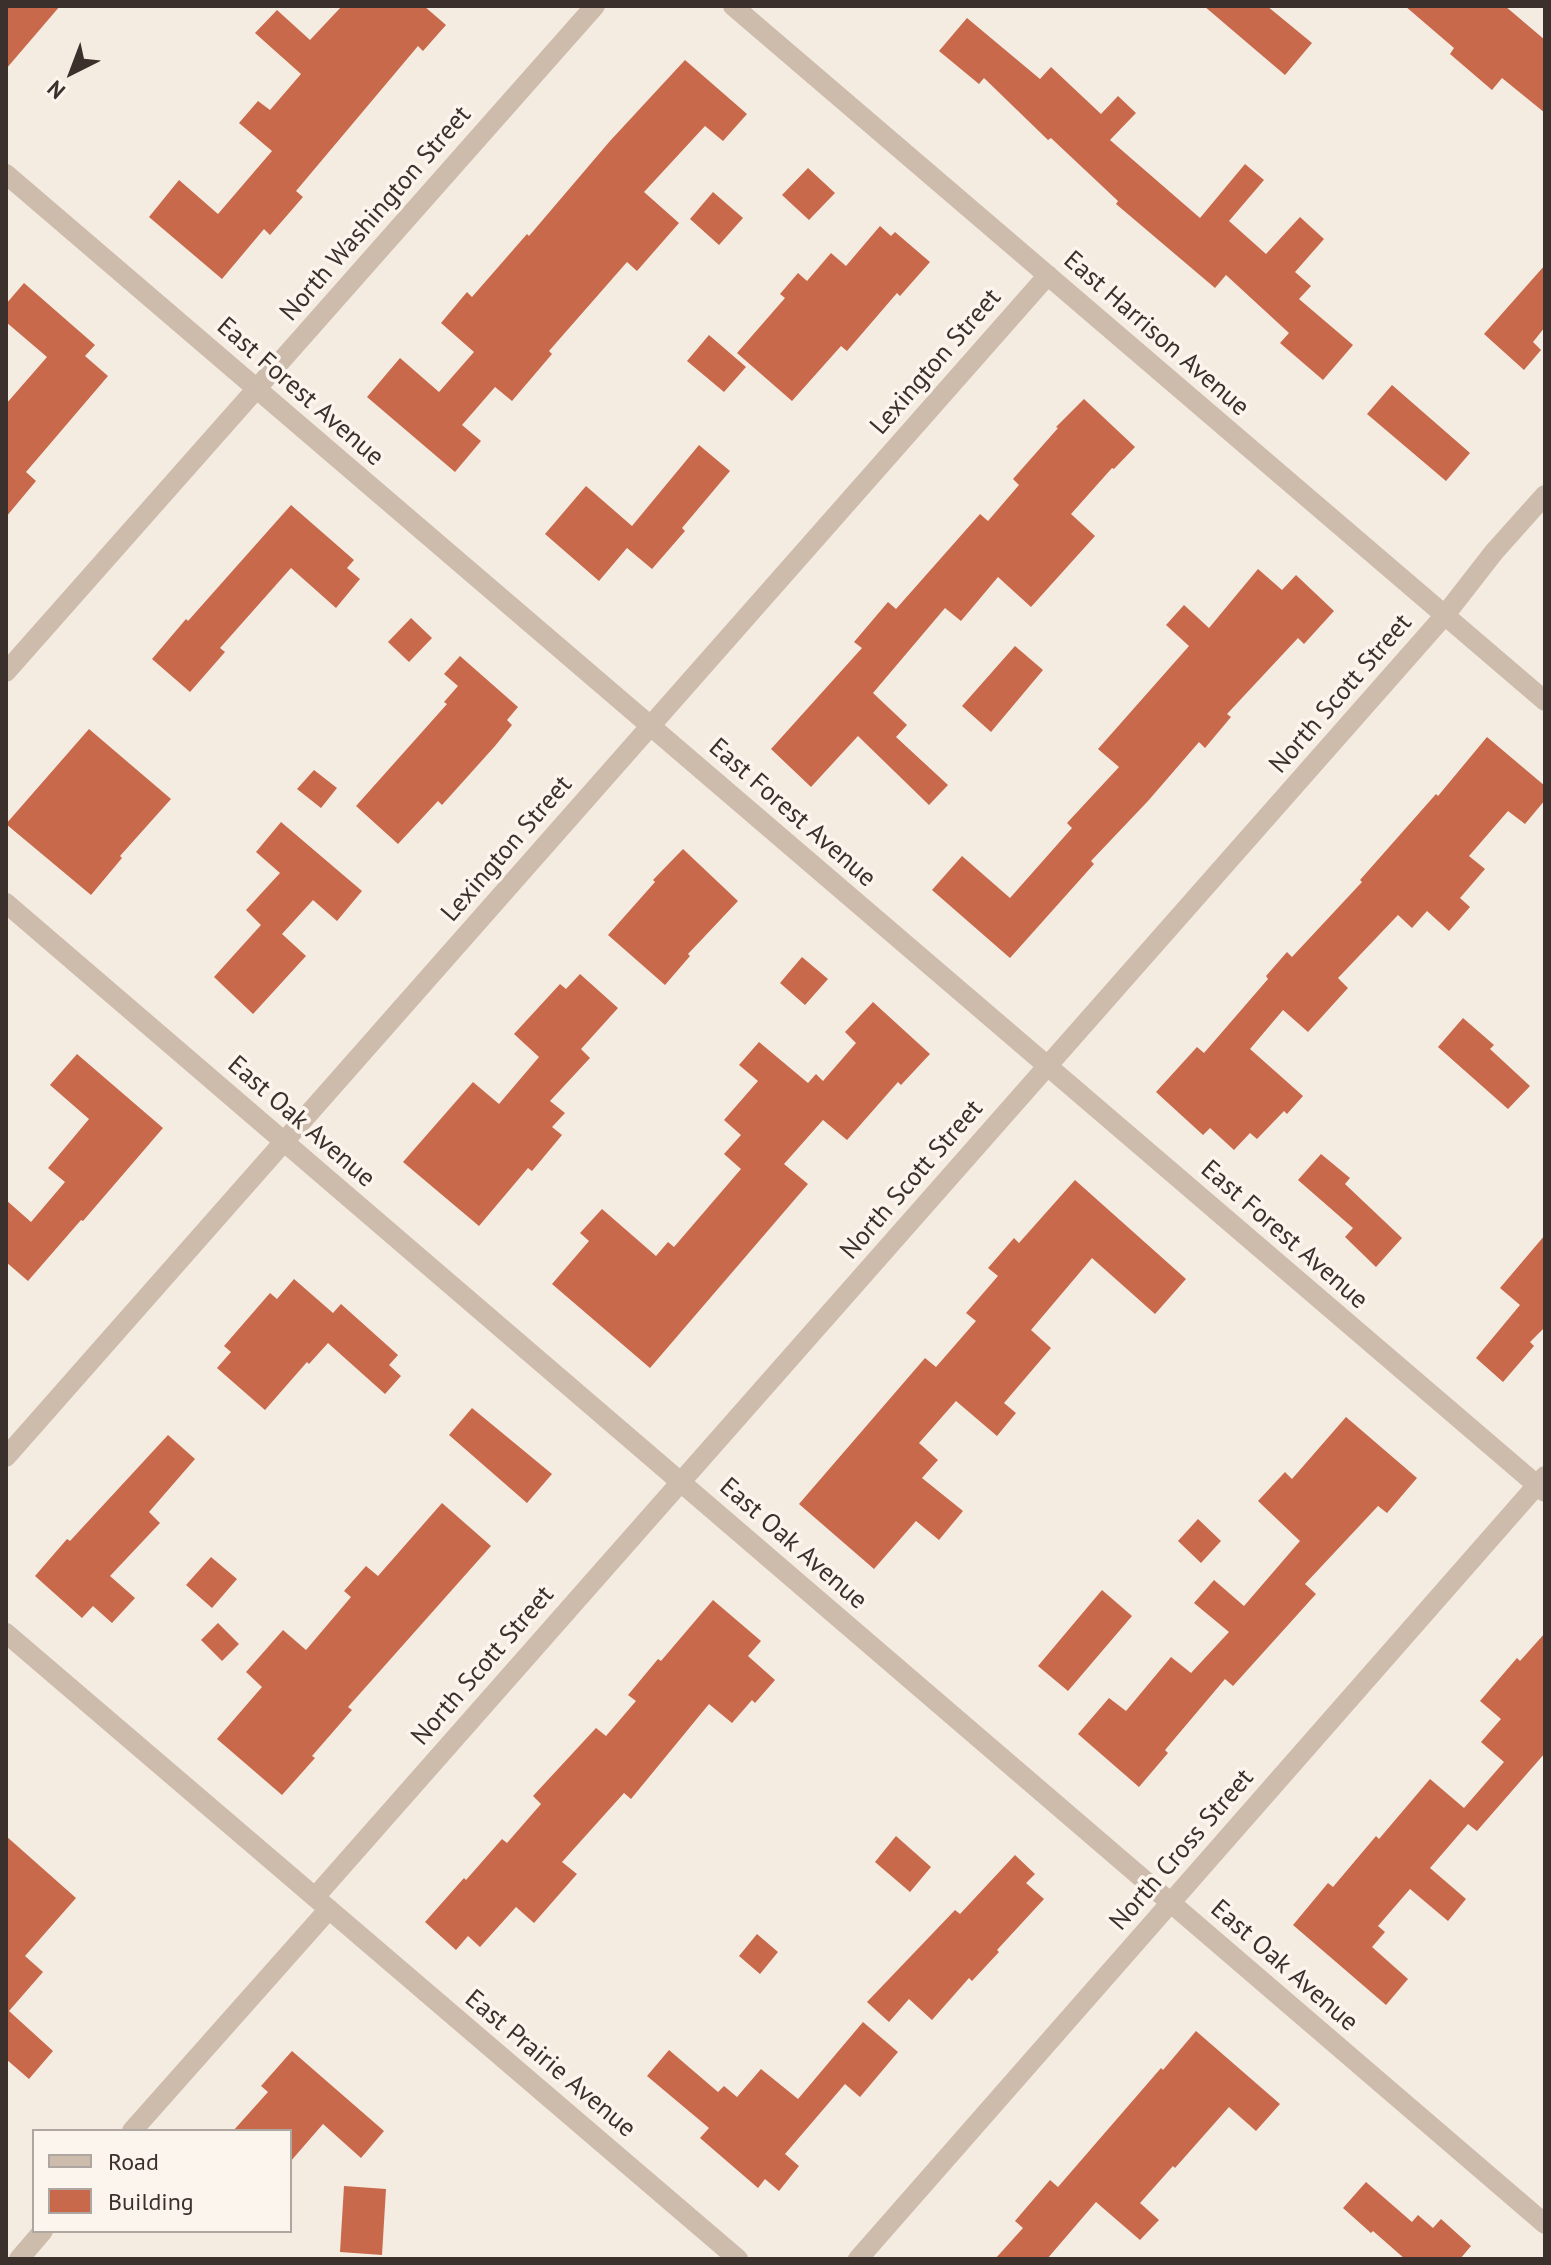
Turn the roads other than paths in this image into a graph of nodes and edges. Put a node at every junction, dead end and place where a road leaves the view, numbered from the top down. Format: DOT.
graph roads {
  1 [pos="595,6"];
  2 [pos="733,6"];
  3 [pos="6,174"];
  4 [pos="1048,275"];
  5 [pos="257,389"];
  6 [pos="1545,495"];
  7 [pos="1445,615"];
  8 [pos="6,672"];
  9 [pos="1545,701"];
  10 [pos="650,726"];
  11 [pos="6,903"];
  12 [pos="1047,1066"];
  13 [pos="284,1142"];
  14 [pos="6,1457"];
  15 [pos="681,1482"];
  16 [pos="1542,1484"];
  17 [pos="6,1633"];
  18 [pos="1171,1902"];
  19 [pos="322,1903"];
  20 [pos="134,2129"];
  21 [pos="1545,2224"];
  22 [pos="41,2233"];
  23 [pos="19,2259"];
  24 [pos="738,2259"];
  25 [pos="858,2259"];
  1 -- 5 [label="street, North Washington Street"];
  2 -- 4 [label="street, East Harrison Avenue"];
  3 -- 5 [label="street, East Forest Avenue"];
  4 -- 7 [label="street, East Harrison Avenue"];
  4 -- 10 [label="street, Lexington Street"];
  5 -- 8 [label="street, North Washington Street"];
  5 -- 10 [label="street, East Forest Avenue"];
  6 -- 7 [label="street, North Scott Street"];
  7 -- 9 [label="street, East Harrison Avenue"];
  7 -- 12 [label="street, North Scott Street"];
  10 -- 12 [label="street, East Forest Avenue"];
  10 -- 13 [label="street, Lexington Street"];
  11 -- 13 [label="street, East Oak Avenue"];
  12 -- 15 [label="street, North Scott Street"];
  12 -- 16 [label="street, East Forest Avenue"];
  13 -- 14 [label="street, Lexington Street"];
  13 -- 15 [label="street, East Oak Avenue"];
  15 -- 18 [label="street, East Oak Avenue"];
  15 -- 19 [label="street, North Scott Street"];
  16 -- 18 [label="street, North Cross Street"];
  17 -- 19 [label="street, East Prairie Avenue"];
  18 -- 21 [label="street, East Oak Avenue"];
  18 -- 25 [label="street, North Cross Street"];
  19 -- 20 [label="street, North Scott Street"];
  19 -- 24 [label="street, East Prairie Avenue"];
  22 -- 23 [label="street"];
}
